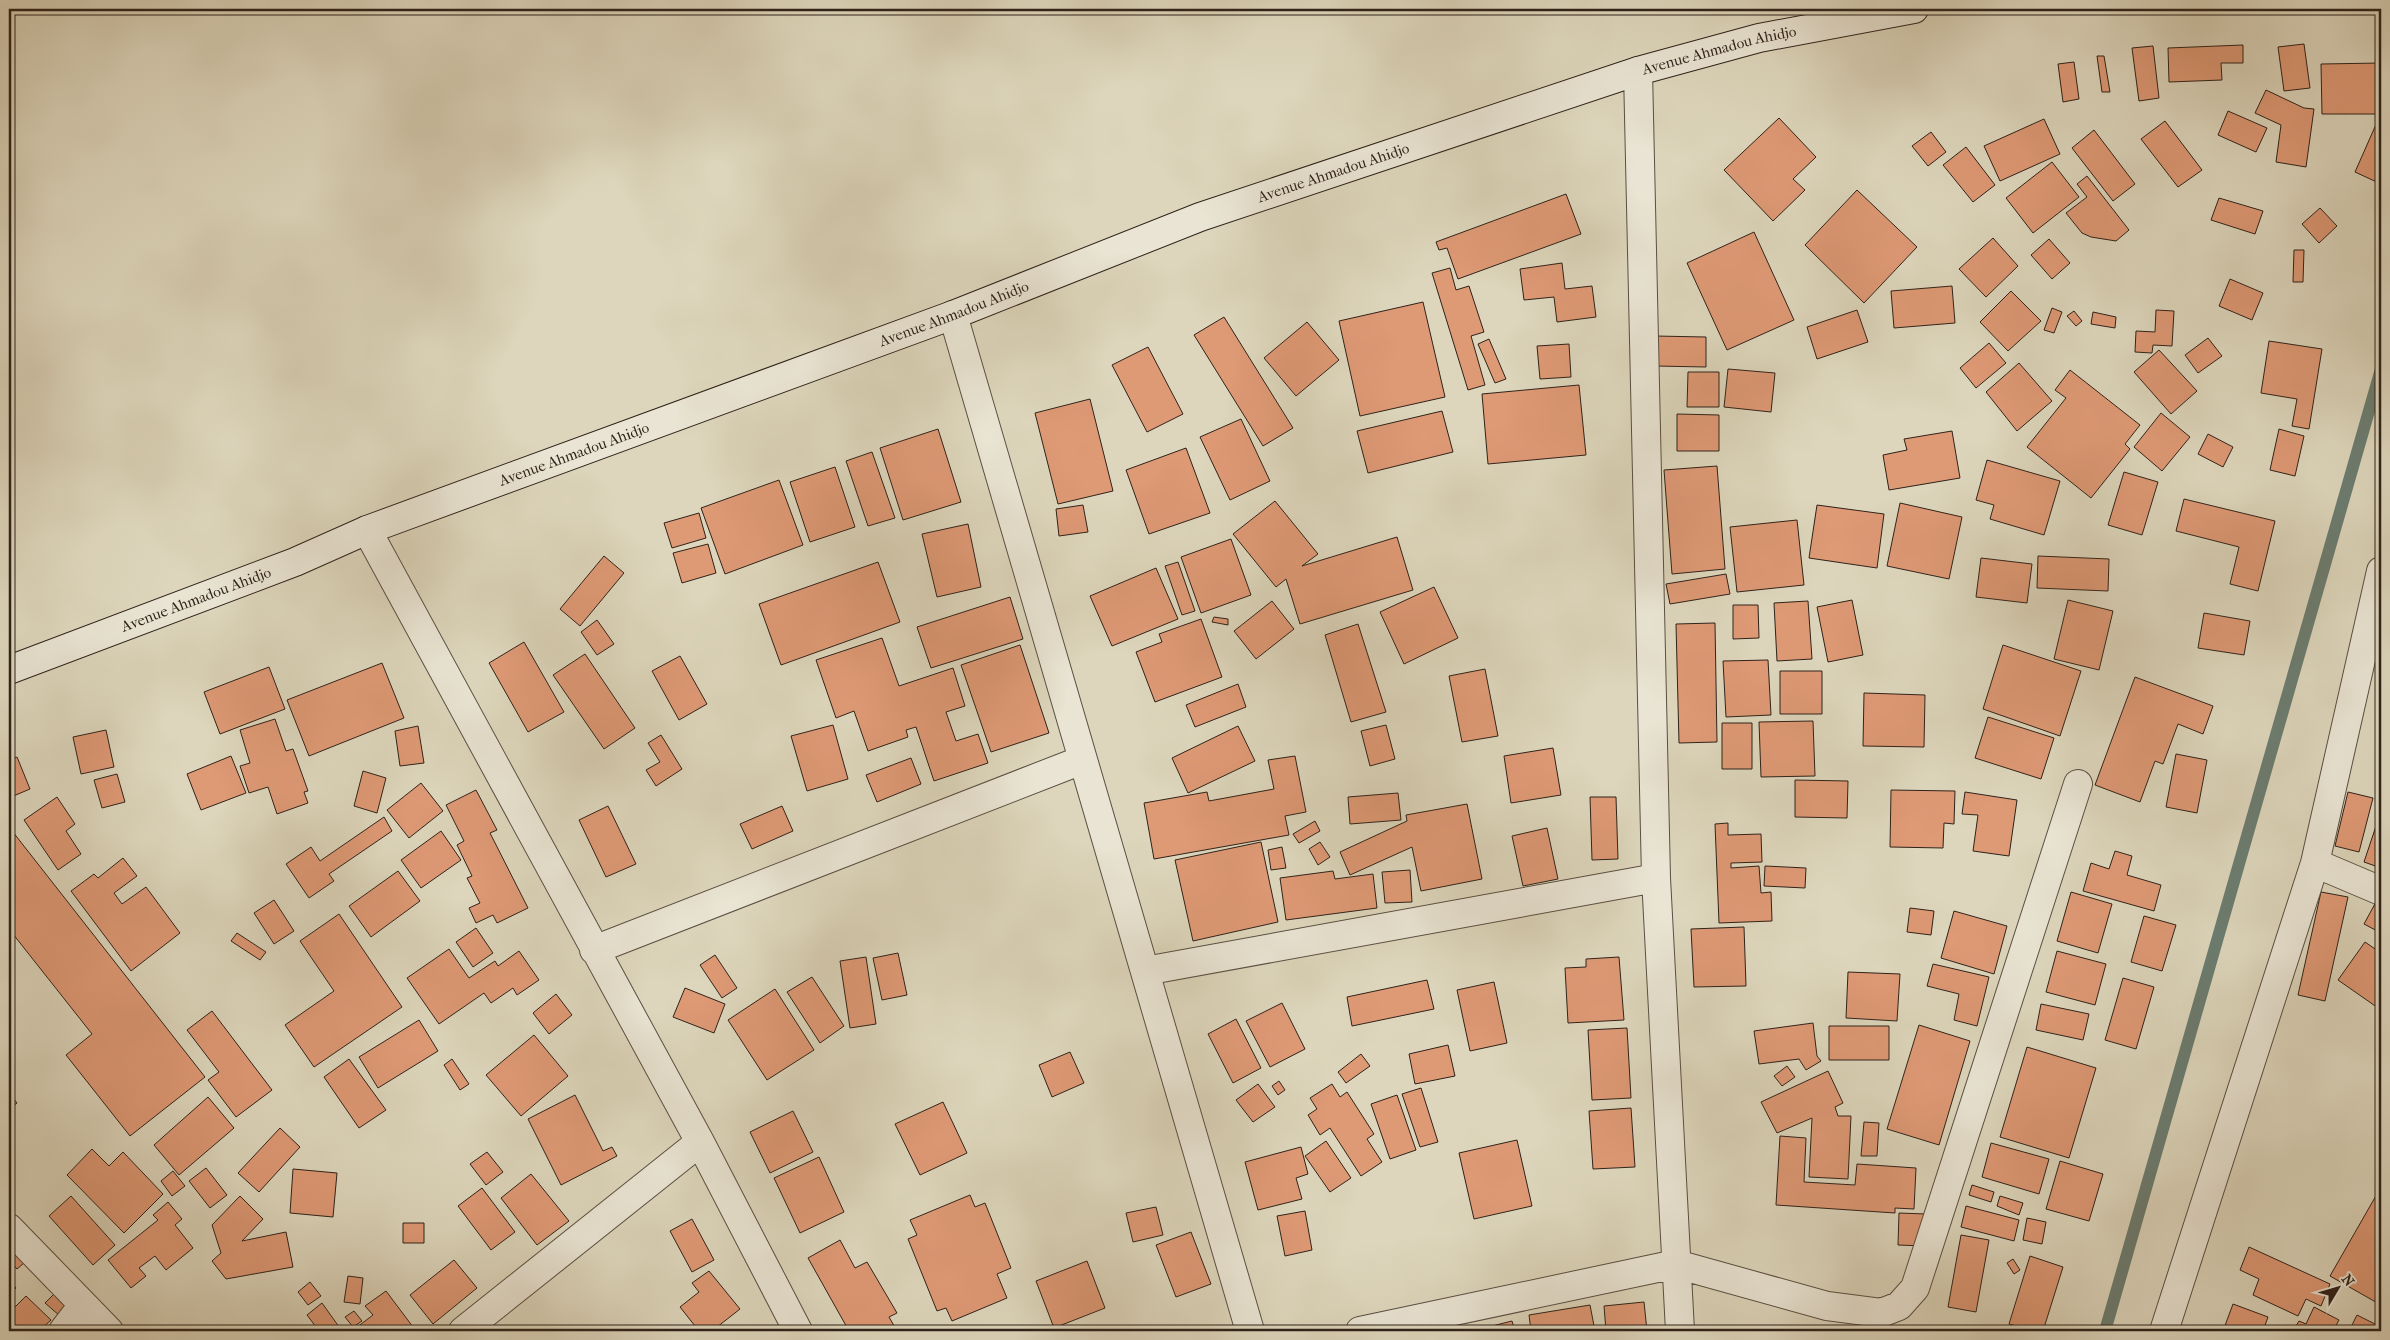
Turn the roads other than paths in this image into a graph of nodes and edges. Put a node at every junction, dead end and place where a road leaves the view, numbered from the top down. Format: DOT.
graph roads {
  1 [pos="1914,9"];
  2 [pos="1638,71"];
  3 [pos="952,314"];
  4 [pos="367,530"];
  5 [pos="2381,571"];
  6 [pos="9,670"];
  7 [pos="1082,760"];
  8 [pos="2078,784"];
  9 [pos="2315,863"];
  10 [pos="1656,878"];
  11 [pos="2381,891"];
  12 [pos="594,950"];
  13 [pos="1145,972"];
  14 [pos="700,1142"];
  15 [pos="9,1228"];
  16 [pos="1676,1264"];
  17 [pos="83,1305"];
  18 [pos="63,1331"];
  19 [pos="109,1331"];
  20 [pos="463,1331"];
  21 [pos="798,1331"];
  22 [pos="1250,1331"];
  23 [pos="1360,1331"];
  24 [pos="1680,1331"];
  25 [pos="2164,1331"];
  1 -- 2 [label="street, Avenue Ahmadou Ahidjo"];
  2 -- 3 [label="street, Avenue Ahmadou Ahidjo"];
  2 -- 10 [label="street"];
  3 -- 4 [label="street, Avenue Ahmadou Ahidjo"];
  3 -- 7 [label="street"];
  4 -- 6 [label="street, Avenue Ahmadou Ahidjo"];
  4 -- 12 [label="street"];
  5 -- 9 [label="street"];
  7 -- 12 [label="street"];
  7 -- 13 [label="street"];
  8 -- 16 [label="street"];
  9 -- 11 [label="street"];
  9 -- 25 [label="street"];
  10 -- 13 [label="street"];
  10 -- 16 [label="street"];
  12 -- 14 [label="street"];
  13 -- 22 [label="street"];
  14 -- 20 [label="street"];
  14 -- 21 [label="street"];
  15 -- 17 [label="street"];
  16 -- 23 [label="street"];
  16 -- 24 [label="street"];
  17 -- 18 [label="street"];
  17 -- 19 [label="street"];
}
